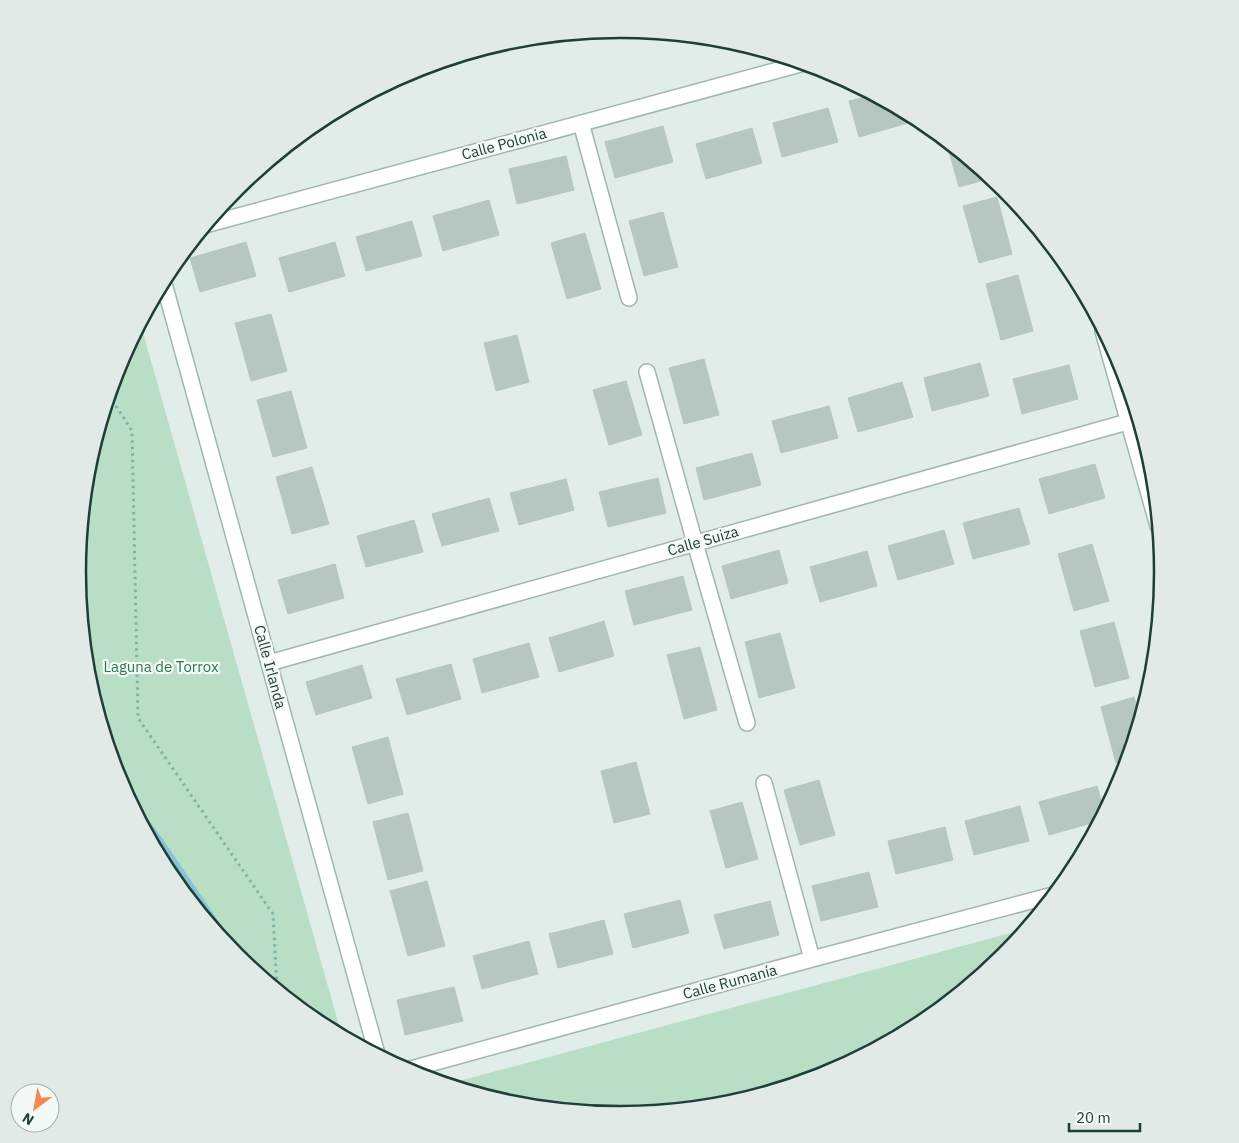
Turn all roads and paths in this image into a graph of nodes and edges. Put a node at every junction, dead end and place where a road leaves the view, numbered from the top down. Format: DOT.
graph roads {
  1 [pos="792,66"];
  2 [pos="581,123"];
  3 [pos="215,222"];
  4 [pos="166,290"];
  5 [pos="630,298"];
  6 [pos="647,372"];
  7 [pos="113,402"];
  8 [pos="1131,421"];
  9 [pos="695,543"];
  10 [pos="269,662"];
  11 [pos="747,723"];
  12 [pos="764,783"];
  13 [pos="1042,898"];
  14 [pos="812,959"];
  15 [pos="277,981"];
  16 [pos="375,1046"];
  17 [pos="419,1067"];
  1 -- 2 [label="street, Calle Polonia"];
  2 -- 3 [label="street, Calle Polonia"];
  2 -- 5 [label="street"];
  4 -- 10 [label="street, Calle Irlanda"];
  6 -- 9 [label="street"];
  7 -- 15 [label="path"];
  8 -- 9 [label="street, Calle Suiza"];
  9 -- 10 [label="street, Calle Suiza"];
  9 -- 11 [label="street"];
  10 -- 16 [label="street, Calle Irlanda"];
  12 -- 14 [label="street"];
  13 -- 14 [label="street, Calle Rumanía"];
  14 -- 17 [label="street, Calle Rumanía"];
}
